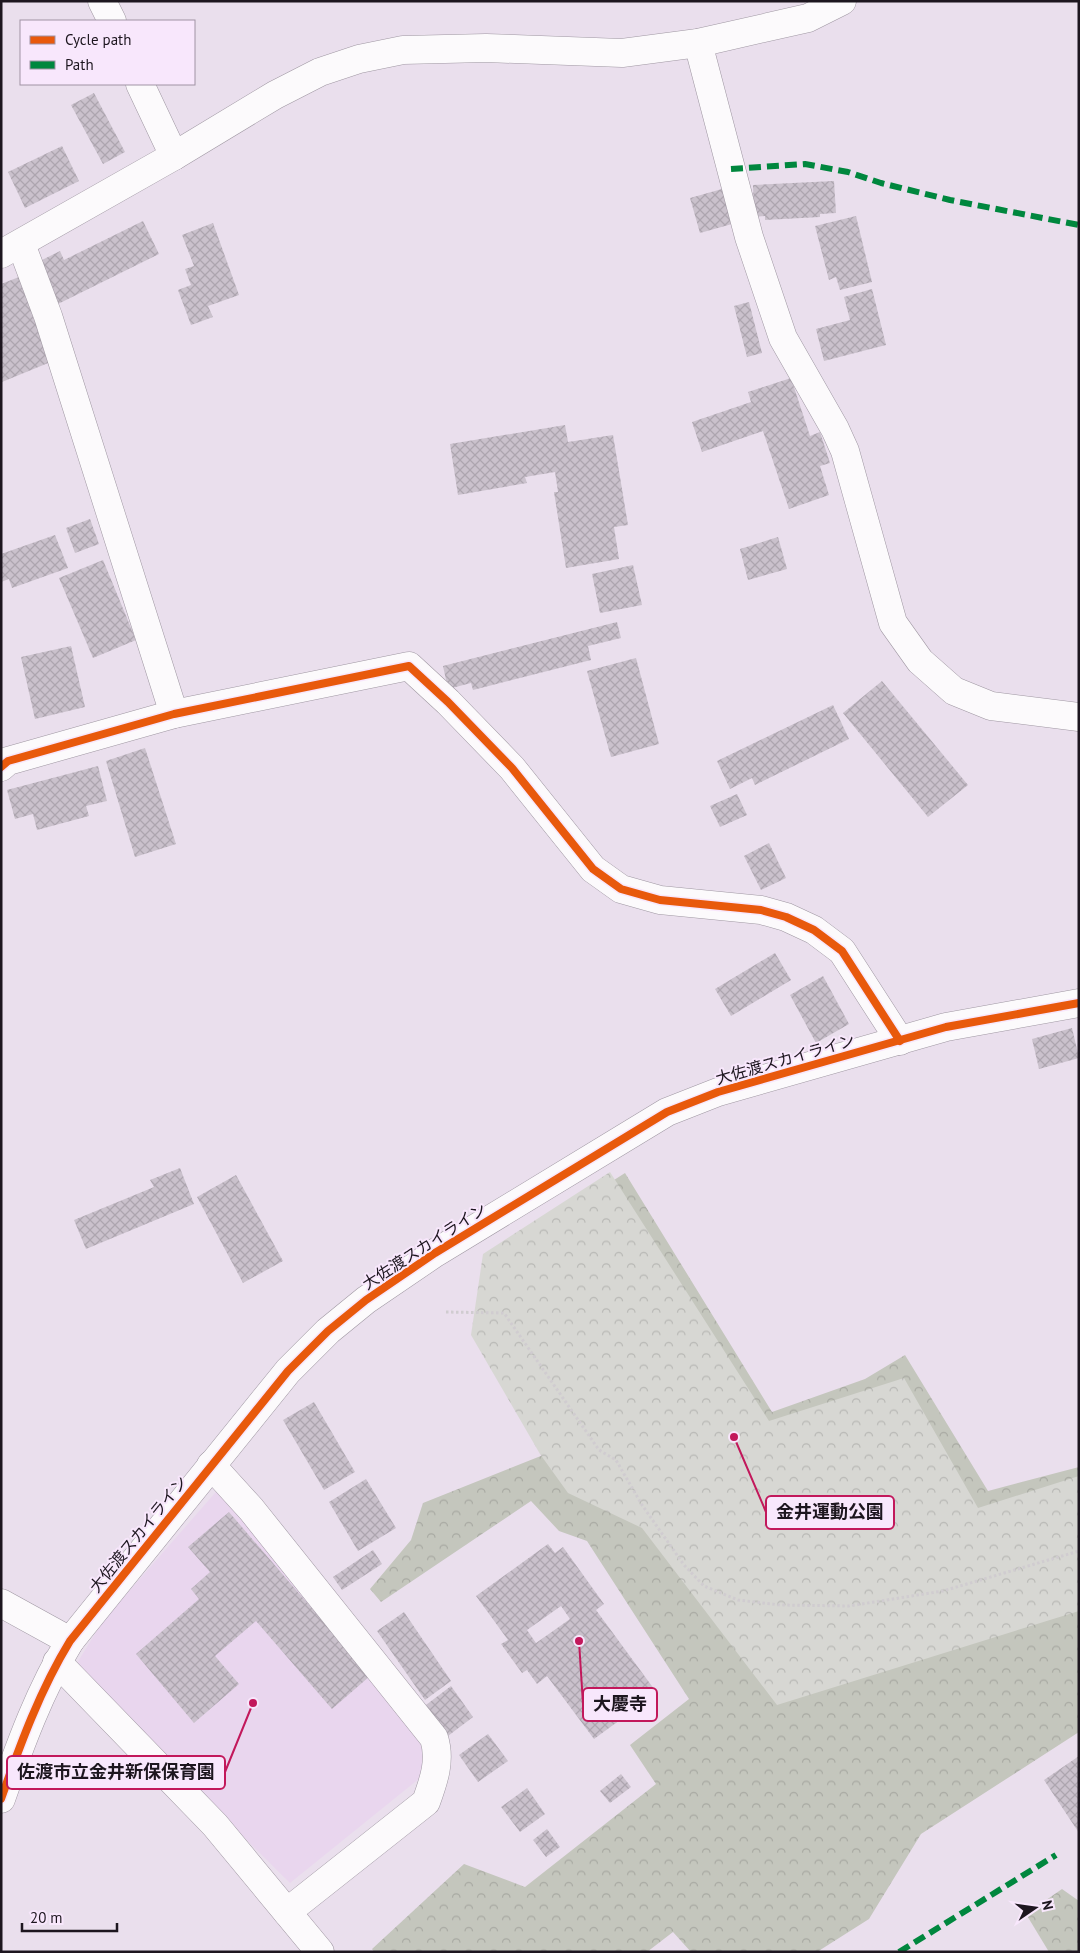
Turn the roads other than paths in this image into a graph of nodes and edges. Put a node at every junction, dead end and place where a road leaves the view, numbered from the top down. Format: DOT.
graph roads {
  1 [pos="102,1"];
  2 [pos="842,1"];
  3 [pos="112,20"];
  4 [pos="698,43"];
  5 [pos="140,85"];
  6 [pos="174,156"];
  7 [pos="11,249"];
  8 [pos="174,714"];
  9 [pos="1079,717"];
  10 [pos="1,767"];
  11 [pos="1079,1003"];
  12 [pos="900,1041"];
  13 [pos="211,1466"];
  14 [pos="1,1603"];
  15 [pos="63,1652"];
  16 [pos="1,1799"];
  17 [pos="287,1912"];
  18 [pos="320,1952"];
  1 -- 3 [label="street"];
  2 -- 4 [label="street"];
  4 -- 6 [label="street"];
  4 -- 9 [label="street"];
  5 -- 6 [label="street"];
  6 -- 7 [label="street"];
  7 -- 8 [label="street"];
  8 -- 10 [label="street"];
  8 -- 12 [label="street"];
  11 -- 12 [label="street, 大佐渡スカイライン"];
  12 -- 13 [label="street, 大佐渡スカイライン"];
  13 -- 15 [label="street, 大佐渡スカイライン"];
  13 -- 17 [label="street"];
  14 -- 15 [label="street"];
  15 -- 16 [label="street, 大佐渡スカイライン"];
  15 -- 17 [label="street"];
  17 -- 18 [label="street"];
}
